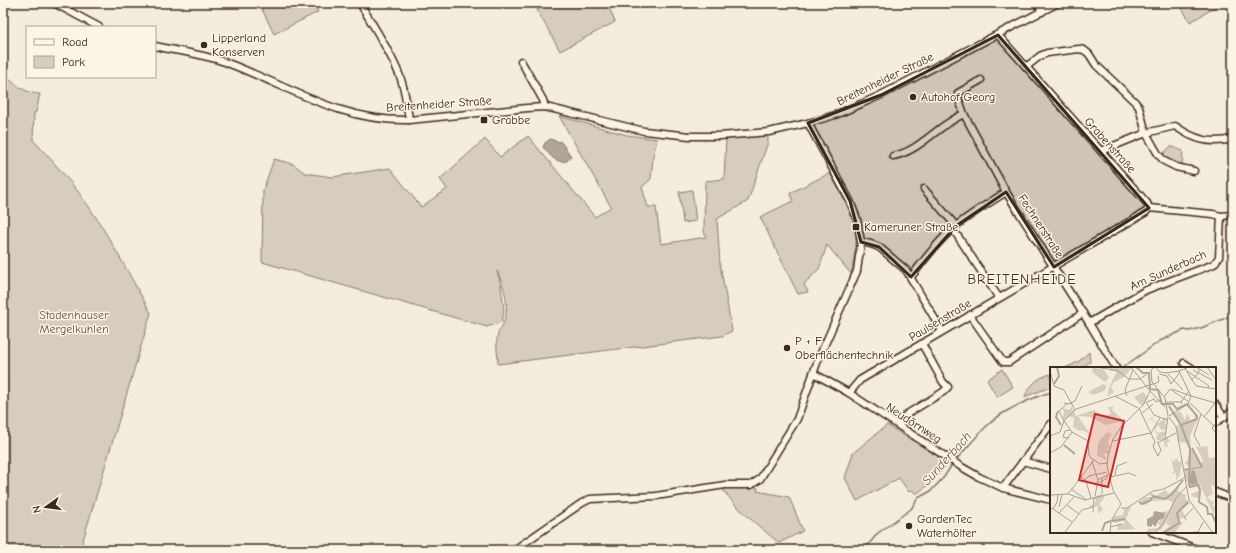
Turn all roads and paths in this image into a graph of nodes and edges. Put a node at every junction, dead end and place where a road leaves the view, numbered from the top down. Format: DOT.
graph roads {
  1 [pos="54,3"];
  2 [pos="360,3"];
  3 [pos="1037,3"];
  4 [pos="1058,3"];
  5 [pos="1042,12"];
  6 [pos="97,26"];
  7 [pos="998,35"];
  8 [pos="156,46"];
  9 [pos="521,61"];
  10 [pos="1026,67"];
  11 [pos="981,80"];
  12 [pos="545,108"];
  13 [pos="964,114"];
  14 [pos="409,120"];
  15 [pos="808,123"];
  16 [pos="1146,133"];
  17 [pos="1233,139"];
  18 [pos="1101,151"];
  19 [pos="893,156"];
  20 [pos="1194,171"];
  21 [pos="924,189"];
  22 [pos="1006,192"];
  23 [pos="1150,208"];
  24 [pos="1233,215"];
  25 [pos="1221,216"];
  26 [pos="954,227"];
  27 [pos="861,242"];
  28 [pos="1054,267"];
  29 [pos="910,277"];
  30 [pos="999,298"];
  31 [pos="1083,313"];
  32 [pos="970,315"];
  33 [pos="1089,323"];
  34 [pos="942,331"];
  35 [pos="922,344"];
  36 [pos="1184,363"];
  37 [pos="1115,367"];
  38 [pos="1190,367"];
  39 [pos="814,372"];
  40 [pos="848,393"];
  41 [pos="1216,406"];
  42 [pos="1233,410"];
  43 [pos="1223,416"];
  44 [pos="1216,422"];
  45 [pos="898,425"];
  46 [pos="1050,425"];
  47 [pos="1023,461"];
  48 [pos="1050,469"];
  49 [pos="1003,488"];
  50 [pos="1216,492"];
  51 [pos="1233,499"];
  52 [pos="1050,500"];
  53 [pos="1157,533"];
  54 [pos="1168,535"];
  55 [pos="514,550"];
  56 [pos="1199,550"];
  1 -- 6 [label="street"];
  2 -- 14 [label="street"];
  3 -- 5 [label="street"];
  4 -- 5 [label="street, Breitenheider Straße"];
  5 -- 7 [label="street, Breitenheider Straße"];
  7 -- 10 [label="street, Grabenstraße"];
  7 -- 15 [label="street, Breitenheider Straße"];
  8 -- 14 [label="street, Breitenheider Straße"];
  9 -- 12 [label="street"];
  10 -- 16 [label="street"];
  10 -- 18 [label="street, Grabenstraße"];
  11 -- 13 [label="street, Fechnerstraße"];
  12 -- 14 [label="street, Breitenheider Straße"];
  12 -- 15 [label="street, Breitenheider Straße"];
  13 -- 19 [label="street"];
  13 -- 22 [label="street, Fechnerstraße"];
  15 -- 27 [label="street"];
  16 -- 17 [label="street"];
  16 -- 18 [label="street"];
  16 -- 20 [label="street"];
  18 -- 23 [label="street, Grabenstraße"];
  21 -- 26 [label="street"];
  22 -- 26 [label="street"];
  22 -- 28 [label="street, Fechnerstraße"];
  23 -- 25 [label="street"];
  23 -- 28 [label="street, Paulsenstraße"];
  24 -- 25 [label="street"];
  25 -- 33 [label="street, Am Sunderbach"];
  26 -- 29 [label="street"];
  26 -- 30 [label="street"];
  27 -- 29 [label="street"];
  27 -- 39 [label="street"];
  28 -- 30 [label="street, Paulsenstraße"];
  28 -- 31 [label="street, Fechnerstraße"];
  29 -- 34 [label="street"];
  30 -- 32 [label="street, Paulsenstraße"];
  31 -- 32 [label="street"];
  31 -- 33 [label="street, Fechnerstraße"];
  32 -- 34 [label="street, Paulsenstraße"];
  33 -- 37 [label="street, Fechnerstraße"];
  34 -- 35 [label="street, Paulsenstraße"];
  35 -- 40 [label="street, Paulsenstraße"];
  35 -- 45 [label="street"];
  36 -- 38 [label="street"];
  39 -- 40 [label="street, Neudörnweg"];
  39 -- 55 [label="street"];
  40 -- 45 [label="street, Neudörnweg"];
  41 -- 43 [label="street"];
  42 -- 43 [label="street"];
  43 -- 44 [label="street"];
  45 -- 49 [label="street, Neudörnweg"];
  46 -- 47 [label="street"];
  47 -- 48 [label="street"];
  47 -- 49 [label="street"];
  49 -- 52 [label="street, Neudörnweg"];
  50 -- 51 [label="street"];
  53 -- 54 [label="street"];
  54 -- 56 [label="street"];
}
